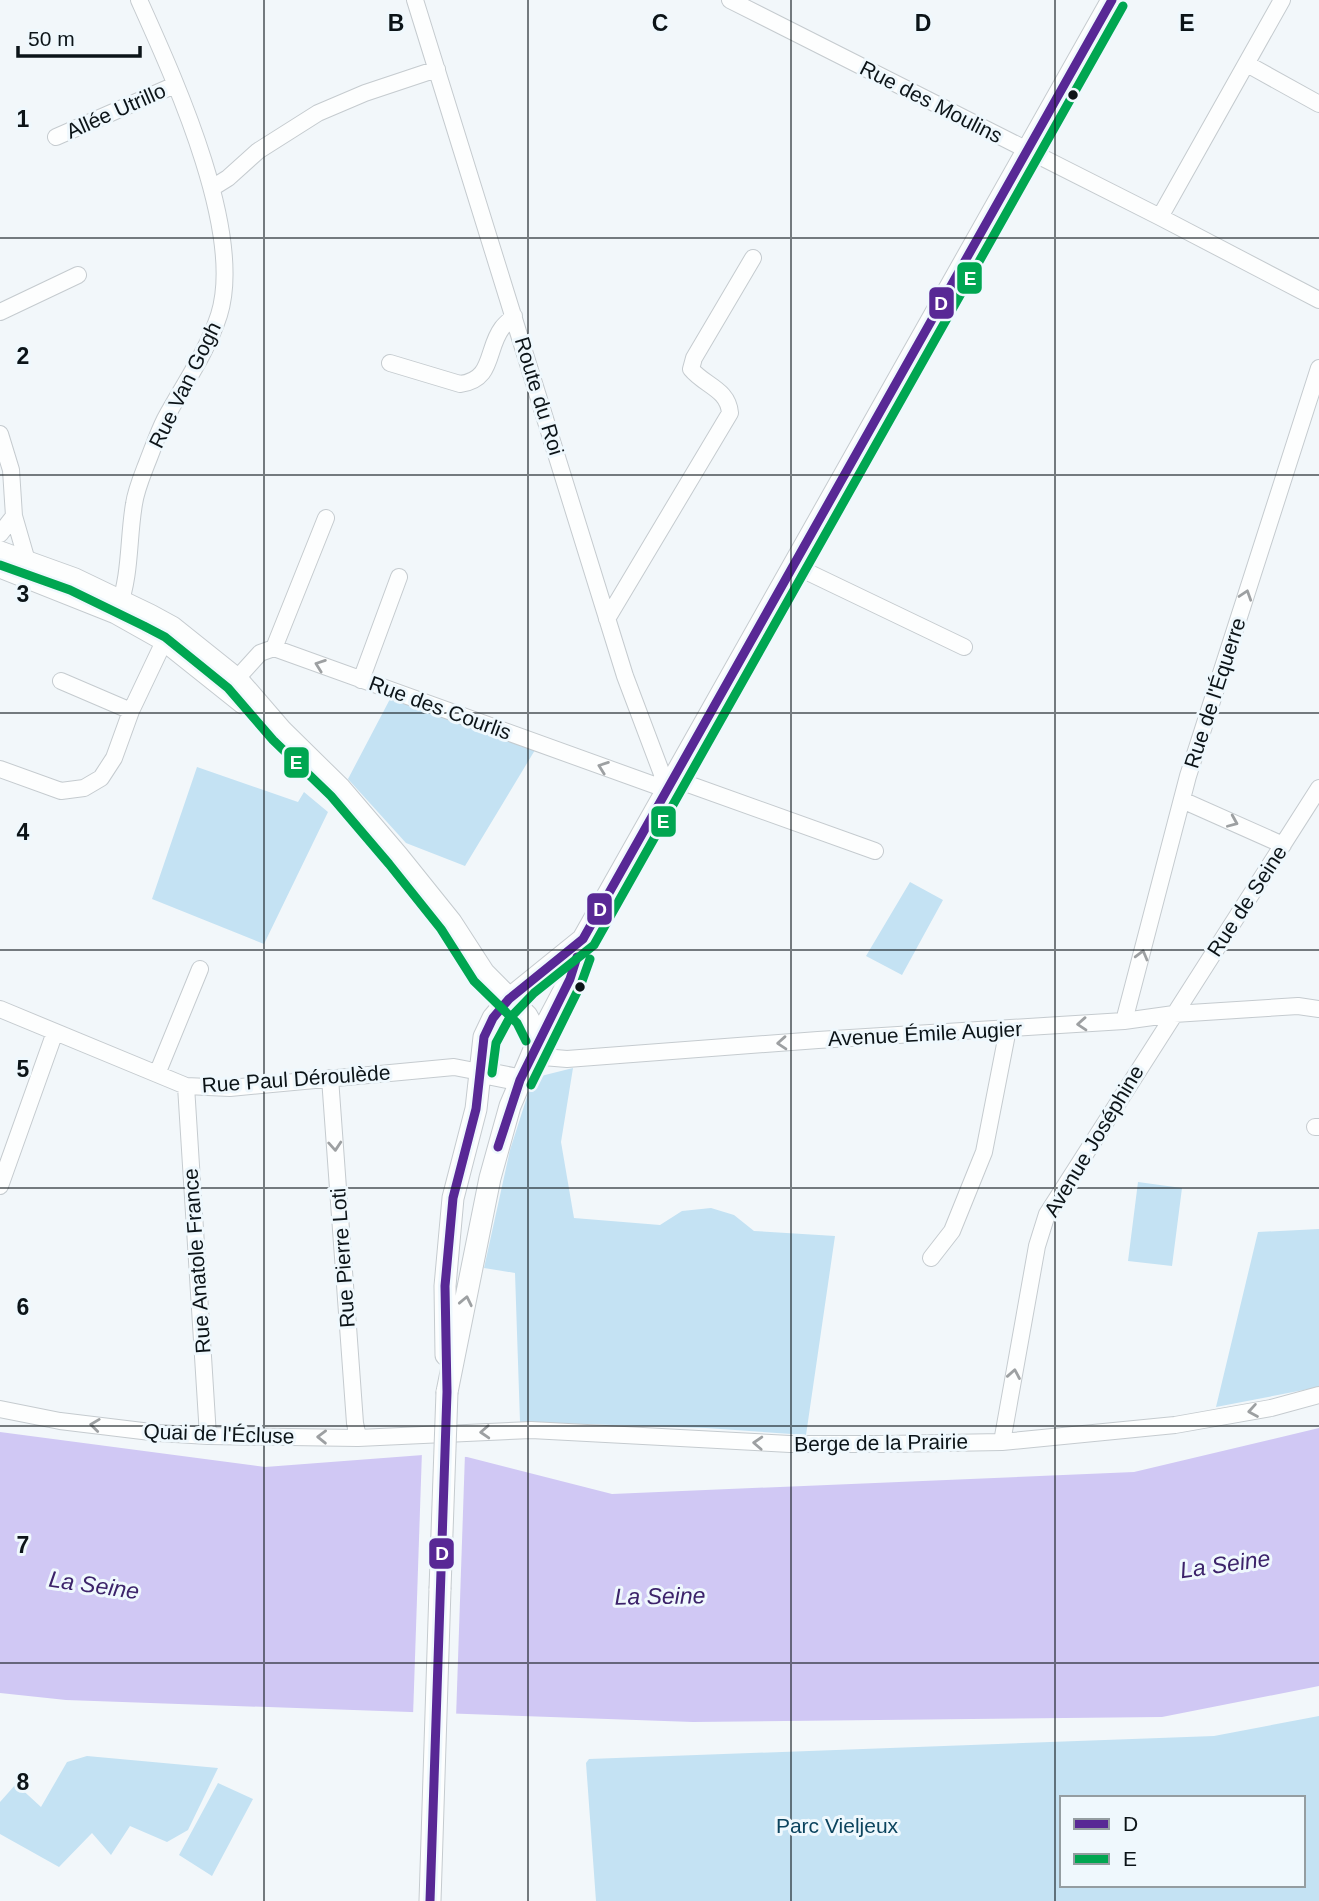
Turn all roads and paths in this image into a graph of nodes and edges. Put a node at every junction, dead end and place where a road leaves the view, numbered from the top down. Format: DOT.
graph roads {
  1 [pos="139,0"];
  2 [pos="415,0"];
  3 [pos="730,0"];
  4 [pos="1112,0"];
  5 [pos="1282,0"];
  6 [pos="1247,64"];
  7 [pos="437,69"];
  8 [pos="175,85"];
  9 [pos="1319,104"];
  10 [pos="56,137"];
  11 [pos="1028,151"];
  12 [pos="212,188"];
  13 [pos="1160,217"];
  14 [pos="753,258"];
  15 [pos="78,275"];
  16 [pos="1319,300"];
  17 [pos="0,312"];
  18 [pos="514,316"];
  19 [pos="390,363"];
  20 [pos="1319,368"];
  21 [pos="0,434"];
  22 [pos="14,516"];
  23 [pos="326,518"];
  24 [pos="0,534"];
  25 [pos="0,552"];
  26 [pos="795,566"];
  27 [pos="0,567"];
  28 [pos="24,568"];
  29 [pos="399,577"];
  30 [pos="119,606"];
  31 [pos="607,619"];
  32 [pos="168,634"];
  33 [pos="274,648"];
  34 [pos="964,648"];
  35 [pos="361,680"];
  36 [pos="61,681"];
  37 [pos="232,685"];
  38 [pos="131,711"];
  39 [pos="0,769"];
  40 [pos="671,784"];
  41 [pos="1319,788"];
  42 [pos="1182,800"];
  43 [pos="1283,845"];
  44 [pos="875,851"];
  45 [pos="583,939"];
  46 [pos="200,969"];
  47 [pos="509,999"];
  48 [pos="0,1009"];
  49 [pos="1319,1009"];
  50 [pos="1174,1014"];
  51 [pos="1125,1021"];
  52 [pos="1008,1029"];
  53 [pos="55,1032"];
  54 [pos="535,1047"];
  55 [pos="480,1072"];
  56 [pos="157,1074"];
  57 [pos="330,1078"];
  58 [pos="520,1080"];
  59 [pos="186,1086"];
  60 [pos="0,1186"];
  61 [pos="931,1258"];
  62 [pos="447,1392"];
  63 [pos="1319,1395"];
  64 [pos="0,1409"];
  65 [pos="439,1435"];
  66 [pos="208,1436"];
  67 [pos="358,1438"];
  68 [pos="1002,1442"];
  69 [pos="430,1901"];
  1 -- 8 [label="street, Rue Van Gogh"];
  2 -- 7 [label="street, Route du Roi"];
  3 -- 11 [label="street, Rue des Moulins"];
  4 -- 11 [label="main road"];
  5 -- 6 [label="street"];
  6 -- 9 [label="street"];
  6 -- 13 [label="street"];
  7 -- 12 [label="street"];
  7 -- 18 [label="street, Route du Roi"];
  8 -- 10 [label="street, Allée Utrillo"];
  8 -- 12 [label="street, Rue Van Gogh"];
  11 -- 13 [label="street, Rue des Moulins"];
  11 -- 26 [label="main road"];
  12 -- 30 [label="street, Rue Van Gogh"];
  13 -- 16 [label="street, Rue des Moulins"];
  14 -- 31 [label="street"];
  15 -- 17 [label="street"];
  18 -- 19 [label="street"];
  18 -- 31 [label="street, Route du Roi"];
  42 -- 20 [label="street, Rue de l'Équerre, one-way"];
  21 -- 22 [label="street"];
  22 -- 24 [label="street"];
  22 -- 28 [label="street"];
  23 -- 33 [label="street"];
  25 -- 28 [label="main road"];
  26 -- 34 [label="street"];
  26 -- 40 [label="main road"];
  27 -- 28 [label="main road"];
  28 -- 30 [label="main road"];
  29 -- 35 [label="street"];
  30 -- 32 [label="main road"];
  31 -- 40 [label="street, Route du Roi"];
  32 -- 37 [label="main road"];
  32 -- 38 [label="street"];
  35 -- 33 [label="street, Rue des Courlis, one-way"];
  33 -- 37 [label="street"];
  40 -- 35 [label="street, Rue des Courlis, one-way"];
  36 -- 38 [label="street"];
  37 -- 47 [label="main road"];
  38 -- 39 [label="street"];
  40 -- 44 [label="street, Rue des Courlis"];
  40 -- 45 [label="main road"];
  41 -- 43 [label="street, Rue de Seine"];
  42 -- 43 [label="street, one-way"];
  51 -- 42 [label="street, Rue de l'Équerre, one-way"];
  43 -- 50 [label="street, Rue de Seine"];
  45 -- 47 [label="main road"];
  45 -- 54 [label="main road"];
  46 -- 56 [label="street"];
  47 -- 54 [label="main road"];
  47 -- 55 [label="main road"];
  48 -- 53 [label="street, Rue Paul Déroulède"];
  49 -- 50 [label="street, Avenue Émile Augier"];
  50 -- 51 [label="street, Avenue Émile Augier"];
  68 -- 50 [label="street, Avenue Joséphine, one-way"];
  51 -- 52 [label="street, Avenue Émile Augier, one-way"];
  52 -- 54 [label="street, Avenue Émile Augier, one-way"];
  52 -- 61 [label="street"];
  53 -- 56 [label="street, Rue Paul Déroulède"];
  53 -- 60 [label="street"];
  54 -- 58 [label="main road"];
  55 -- 57 [label="street, Rue Paul Déroulède"];
  55 -- 58 [label="main road"];
  55 -- 62 [label="main road"];
  56 -- 59 [label="street, Rue Paul Déroulède"];
  57 -- 59 [label="street, Rue Paul Déroulède"];
  57 -- 67 [label="street, Rue Pierre Loti, one-way"];
  62 -- 58 [label="main road, one-way"];
  59 -- 66 [label="street, Rue Anatole France"];
  62 -- 69 [label="main road, bridge"];
  63 -- 68 [label="street, Berge de la Prairie, one-way"];
  66 -- 64 [label="street, Quai de l'Écluse, one-way"];
  65 -- 67 [label="street, Quai de l'Écluse"];
  68 -- 65 [label="street, Berge de la Prairie, one-way"];
  67 -- 66 [label="street, Quai de l'Écluse, one-way"];
}
